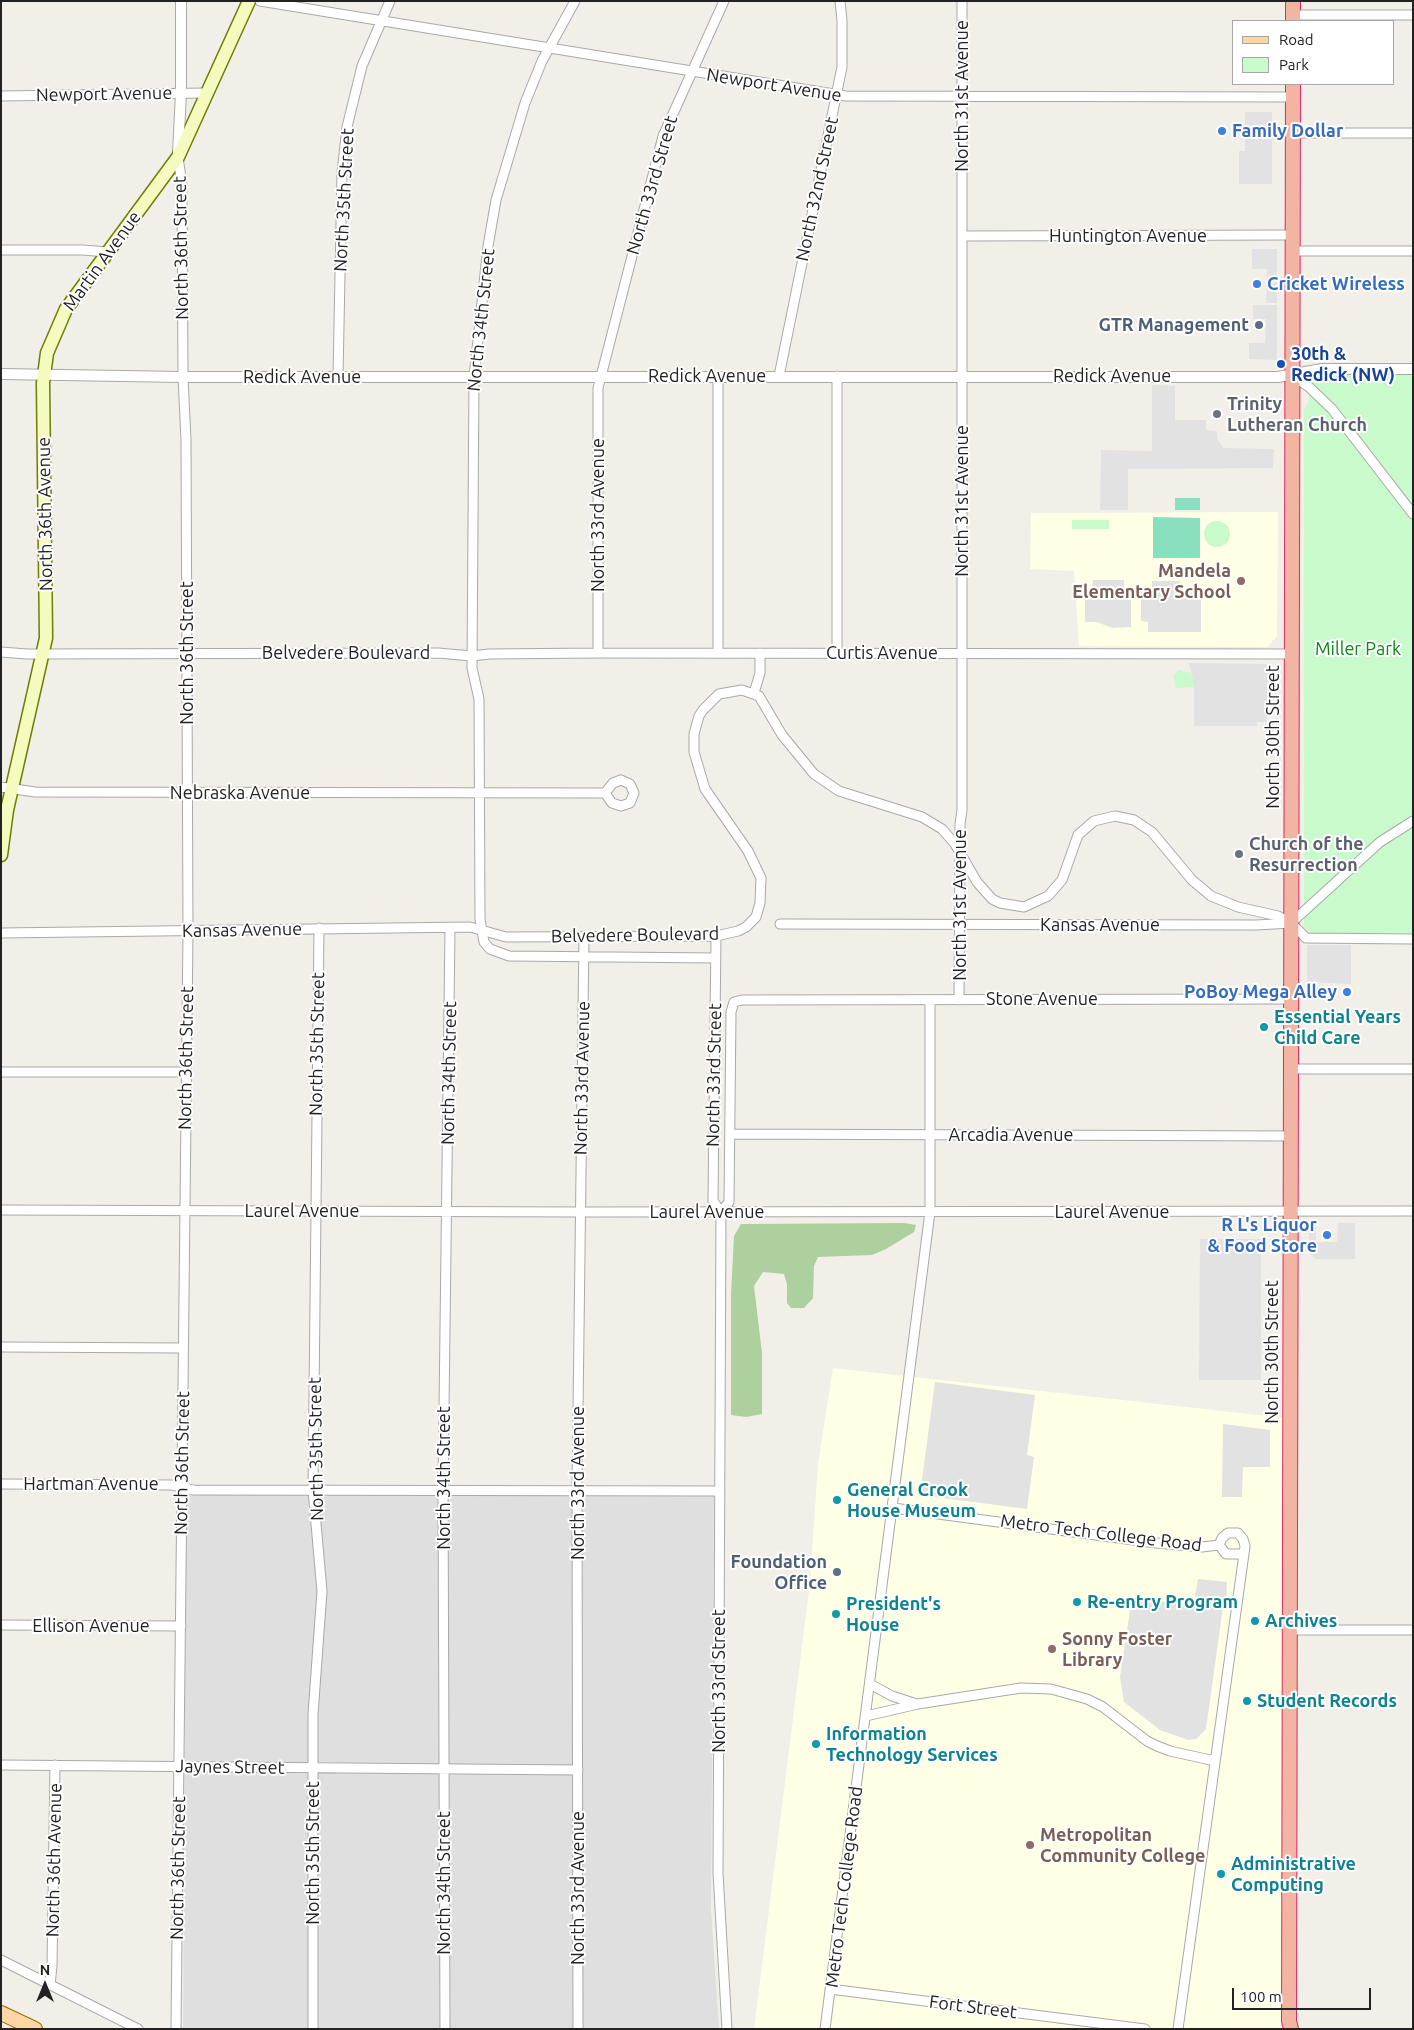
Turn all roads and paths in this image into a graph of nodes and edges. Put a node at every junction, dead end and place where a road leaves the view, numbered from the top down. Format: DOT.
graph roads {
  1 [pos="181,1"];
  2 [pos="249,1"];
  3 [pos="260,1"];
  4 [pos="390,1"];
  5 [pos="575,1"];
  6 [pos="724,1"];
  7 [pos="840,1"];
  8 [pos="962,1"];
  9 [pos="1292,13"];
  10 [pos="1413,16"];
  11 [pos="380,21"];
  12 [pos="549,49"];
  13 [pos="691,72"];
  14 [pos="1293,90"];
  15 [pos="181,93"];
  16 [pos="206,93"];
  17 [pos="836,95"];
  18 [pos="1,96"];
  19 [pos="962,96"];
  20 [pos="1293,133"];
  21 [pos="1413,133"];
  22 [pos="178,157"];
  23 [pos="1292,235"];
  24 [pos="963,236"];
  25 [pos="1,250"];
  26 [pos="1292,251"];
  27 [pos="1413,251"];
  28 [pos="107,252"];
  29 [pos="1413,369"];
  30 [pos="1,374"];
  31 [pos="44,374"];
  32 [pos="1292,375"];
  33 [pos="183,376"];
  34 [pos="338,376"];
  35 [pos="474,376"];
  36 [pos="601,376"];
  37 [pos="718,376"];
  38 [pos="779,376"];
  39 [pos="837,376"];
  40 [pos="963,376"];
  41 [pos="1413,514"];
  42 [pos="1,652"];
  43 [pos="187,653"];
  44 [pos="598,653"];
  45 [pos="718,653"];
  46 [pos="760,653"];
  47 [pos="837,653"];
  48 [pos="962,653"];
  49 [pos="43,654"];
  50 [pos="1292,654"];
  51 [pos="472,656"];
  52 [pos="754,693"];
  53 [pos="6,788"];
  54 [pos="188,793"];
  55 [pos="605,793"];
  56 [pos="479,794"];
  57 [pos="1413,822"];
  58 [pos="1,855"];
  59 [pos="961,855"];
  60 [pos="1291,923"];
  61 [pos="780,924"];
  62 [pos="960,925"];
  63 [pos="318,928"];
  64 [pos="450,928"];
  65 [pos="482,930"];
  66 [pos="1,932"];
  67 [pos="188,932"];
  68 [pos="584,936"];
  69 [pos="716,936"];
  70 [pos="1413,939"];
  71 [pos="584,958"];
  72 [pos="715,958"];
  73 [pos="1292,999"];
  74 [pos="930,1000"];
  75 [pos="960,1000"];
  76 [pos="734,1002"];
  77 [pos="1291,1069"];
  78 [pos="1413,1069"];
  79 [pos="1,1072"];
  80 [pos="186,1072"];
  81 [pos="730,1134"];
  82 [pos="930,1135"];
  83 [pos="1292,1136"];
  84 [pos="1,1210"];
  85 [pos="185,1210"];
  86 [pos="1291,1211"];
  87 [pos="1413,1211"];
  88 [pos="316,1212"];
  89 [pos="447,1212"];
  90 [pos="581,1212"];
  91 [pos="721,1212"];
  92 [pos="930,1212"];
  93 [pos="1,1347"];
  94 [pos="183,1348"];
  95 [pos="1,1484"];
  96 [pos="182,1487"];
  97 [pos="313,1490"];
  98 [pos="443,1490"];
  99 [pos="577,1490"];
  100 [pos="720,1491"];
  101 [pos="892,1508"];
  102 [pos="1219,1545"];
  103 [pos="1244,1554"];
  104 [pos="1,1626"];
  105 [pos="181,1626"];
  106 [pos="1290,1630"];
  107 [pos="1413,1630"];
  108 [pos="870,1684"];
  109 [pos="918,1704"];
  110 [pos="866,1716"];
  111 [pos="1215,1761"];
  112 [pos="1,1765"];
  113 [pos="55,1765"];
  114 [pos="179,1767"];
  115 [pos="313,1768"];
  116 [pos="444,1769"];
  117 [pos="578,1770"];
  118 [pos="1,1960"];
  119 [pos="50,1985"];
  120 [pos="830,1989"];
  121 [pos="1,2013"];
  122 [pos="1289,2026"];
  123 [pos="35,2029"];
  124 [pos="138,2029"];
  125 [pos="176,2029"];
  126 [pos="313,2029"];
  127 [pos="444,2029"];
  128 [pos="578,2029"];
  129 [pos="727,2029"];
  130 [pos="825,2029"];
  131 [pos="1146,2029"];
  132 [pos="1178,2029"];
  1 -- 15 [label="street"];
  2 -- 16 [label="main road"];
  3 -- 11 [label="street, Newport Avenue"];
  4 -- 11 [label="street, North 35th Street"];
  5 -- 12 [label="street, North 34th Street"];
  6 -- 13 [label="street, North 33rd Street"];
  7 -- 17 [label="street, North 32nd Street"];
  8 -- 19 [label="street, North 31st Avenue"];
  9 -- 10 [label="street"];
  11 -- 12 [label="street, Newport Avenue"];
  11 -- 34 [label="street, North 35th Street"];
  12 -- 13 [label="street, Newport Avenue"];
  12 -- 35 [label="street, North 34th Street"];
  13 -- 17 [label="street, Newport Avenue"];
  13 -- 36 [label="street, North 33rd Street"];
  14 -- 19 [label="street, Newport Avenue"];
  14 -- 20 [label="highway, North 30th Street"];
  15 -- 16 [label="street, Newport Avenue"];
  15 -- 18 [label="street, Newport Avenue"];
  15 -- 22 [label="street"];
  16 -- 22 [label="main road, North 36th Street"];
  17 -- 19 [label="street, Newport Avenue"];
  17 -- 38 [label="street, North 32nd Street"];
  19 -- 24 [label="street, North 31st Avenue"];
  20 -- 21 [label="street"];
  20 -- 23 [label="highway, North 30th Street"];
  22 -- 28 [label="main road, Martin Avenue"];
  22 -- 33 [label="street, North 36th Street"];
  23 -- 24 [label="street, Huntington Avenue"];
  23 -- 26 [label="highway, North 30th Street"];
  24 -- 40 [label="street, North 31st Avenue"];
  25 -- 28 [label="street"];
  26 -- 27 [label="street"];
  26 -- 32 [label="highway, North 30th Street"];
  28 -- 31 [label="main road, Martin Avenue"];
  29 -- 32 [label="street, Redick Avenue"];
  30 -- 31 [label="street, Redick Avenue"];
  31 -- 33 [label="street, Redick Avenue"];
  31 -- 49 [label="main road, North 36th Avenue"];
  32 -- 40 [label="street, Redick Avenue"];
  32 -- 41 [label="street"];
  32 -- 50 [label="highway, North 30th Street"];
  33 -- 34 [label="street, Redick Avenue"];
  33 -- 43 [label="street, North 36th Street"];
  34 -- 35 [label="street, Redick Avenue"];
  35 -- 36 [label="street, Redick Avenue"];
  35 -- 51 [label="street, North 34th Street"];
  36 -- 37 [label="street, Redick Avenue"];
  36 -- 44 [label="street, North 33rd Avenue"];
  37 -- 38 [label="street, Redick Avenue"];
  37 -- 45 [label="street"];
  38 -- 39 [label="street, Redick Avenue"];
  39 -- 40 [label="street, Redick Avenue"];
  39 -- 47 [label="street"];
  40 -- 48 [label="street, North 31st Avenue"];
  42 -- 49 [label="street"];
  43 -- 49 [label="street, Belvedere Boulevard"];
  43 -- 51 [label="street, Belvedere Boulevard"];
  43 -- 54 [label="street, North 36th Street"];
  44 -- 45 [label="street, Curtis Avenue"];
  44 -- 51 [label="street, Curtis Avenue"];
  45 -- 46 [label="street, Curtis Avenue"];
  46 -- 47 [label="street, Curtis Avenue"];
  46 -- 52 [label="street"];
  47 -- 48 [label="street, Curtis Avenue"];
  48 -- 50 [label="street, Curtis Avenue"];
  48 -- 59 [label="street, North 31st Avenue"];
  49 -- 53 [label="main road, North 36th Avenue"];
  50 -- 60 [label="highway, North 30th Street"];
  51 -- 56 [label="street"];
  52 -- 59 [label="street"];
  52 -- 69 [label="street, Belvedere Boulevard"];
  53 -- 54 [label="street, Nebraska Avenue"];
  53 -- 58 [label="main road, North 36th Avenue"];
  54 -- 56 [label="street, Nebraska Avenue"];
  54 -- 67 [label="street, North 36th Street"];
  55 -- 56 [label="street, Nebraska Avenue"];
  56 -- 65 [label="street"];
  57 -- 60 [label="street"];
  59 -- 60 [label="street"];
  59 -- 62 [label="street, North 31st Avenue"];
  60 -- 62 [label="street, Kansas Avenue"];
  60 -- 70 [label="street"];
  60 -- 73 [label="highway, North 30th Street"];
  61 -- 62 [label="street, Kansas Avenue"];
  62 -- 75 [label="street, North 31st Avenue"];
  63 -- 64 [label="street, Kansas Avenue"];
  63 -- 67 [label="street, Kansas Avenue"];
  63 -- 88 [label="street, North 35th Street"];
  64 -- 65 [label="street, Kansas Avenue"];
  64 -- 89 [label="street, North 34th Street"];
  65 -- 68 [label="street, Belvedere Boulevard"];
  65 -- 71 [label="street"];
  66 -- 67 [label="street, Kansas Avenue"];
  67 -- 80 [label="street, North 36th Street"];
  68 -- 69 [label="street, Belvedere Boulevard"];
  68 -- 71 [label="street, North 33rd Avenue"];
  69 -- 72 [label="street, North 33rd Street"];
  71 -- 72 [label="street"];
  71 -- 90 [label="street, North 33rd Avenue"];
  72 -- 91 [label="street, North 33rd Street"];
  73 -- 75 [label="street, Stone Avenue"];
  73 -- 77 [label="highway, North 30th Street"];
  74 -- 75 [label="street, Stone Avenue"];
  74 -- 76 [label="street, Stone Avenue"];
  74 -- 82 [label="street"];
  76 -- 81 [label="street, North 33rd Street"];
  77 -- 78 [label="street"];
  77 -- 83 [label="highway, North 30th Street"];
  79 -- 80 [label="street"];
  80 -- 85 [label="street, North 36th Street"];
  81 -- 82 [label="street, Arcadia Avenue"];
  81 -- 91 [label="street, North 33rd Street"];
  82 -- 83 [label="street, Arcadia Avenue"];
  82 -- 92 [label="street"];
  83 -- 86 [label="highway, North 30th Street"];
  84 -- 85 [label="street, Laurel Avenue"];
  85 -- 88 [label="street, Laurel Avenue"];
  85 -- 94 [label="street, North 36th Street"];
  86 -- 87 [label="street, Laurel Avenue"];
  86 -- 92 [label="street, Laurel Avenue"];
  86 -- 106 [label="highway, North 30th Street"];
  88 -- 89 [label="street, Laurel Avenue"];
  88 -- 97 [label="street, North 35th Street"];
  89 -- 90 [label="street, Laurel Avenue"];
  89 -- 98 [label="street, North 34th Street"];
  90 -- 91 [label="street, Laurel Avenue"];
  90 -- 99 [label="street, North 33rd Avenue"];
  91 -- 92 [label="street, Laurel Avenue"];
  91 -- 100 [label="street, North 33rd Street"];
  92 -- 101 [label="street, Metro Tech College Road"];
  93 -- 94 [label="street"];
  94 -- 96 [label="street, North 36th Street"];
  95 -- 96 [label="street, Hartman Avenue"];
  96 -- 97 [label="street, Hartman Avenue"];
  96 -- 105 [label="street, North 36th Street"];
  97 -- 98 [label="street, Hartman Avenue"];
  97 -- 115 [label="street, North 35th Street"];
  98 -- 99 [label="street, Hartman Avenue"];
  98 -- 116 [label="street, North 34th Street"];
  99 -- 100 [label="street, Hartman Avenue"];
  99 -- 117 [label="street, North 33rd Avenue"];
  100 -- 129 [label="street, North 33rd Street"];
  101 -- 102 [label="street, Metro Tech College Road"];
  101 -- 108 [label="street, Metro Tech College Road"];
  102 -- 103 [label="street, Metro Tech College Road"];
  102 -- 103 [label="street, Metro Tech College Road"];
  103 -- 111 [label="street, Metro Tech College Road"];
  104 -- 105 [label="street, Ellison Avenue"];
  105 -- 114 [label="street, North 36th Street"];
  106 -- 107 [label="street"];
  106 -- 122 [label="highway, North 30th Street"];
  108 -- 109 [label="street"];
  108 -- 110 [label="street, Metro Tech College Road"];
  109 -- 110 [label="street"];
  109 -- 111 [label="street"];
  110 -- 120 [label="street, Metro Tech College Road"];
  111 -- 132 [label="street, Metro Tech College Road"];
  112 -- 113 [label="street, Jaynes Street"];
  113 -- 114 [label="street, Jaynes Street"];
  113 -- 119 [label="street, North 36th Avenue"];
  114 -- 115 [label="street, Jaynes Street"];
  114 -- 125 [label="street, North 36th Street"];
  115 -- 116 [label="street, Jaynes Street"];
  115 -- 126 [label="street, North 35th Street"];
  116 -- 117 [label="street, Jaynes Street"];
  116 -- 127 [label="street, North 34th Street"];
  117 -- 128 [label="street, North 33rd Avenue"];
  118 -- 119 [label="street"];
  119 -- 124 [label="street"];
  120 -- 130 [label="street, Metro Tech College Road"];
  120 -- 131 [label="street, Fort Street"];
  121 -- 123 [label="main road"];
}
